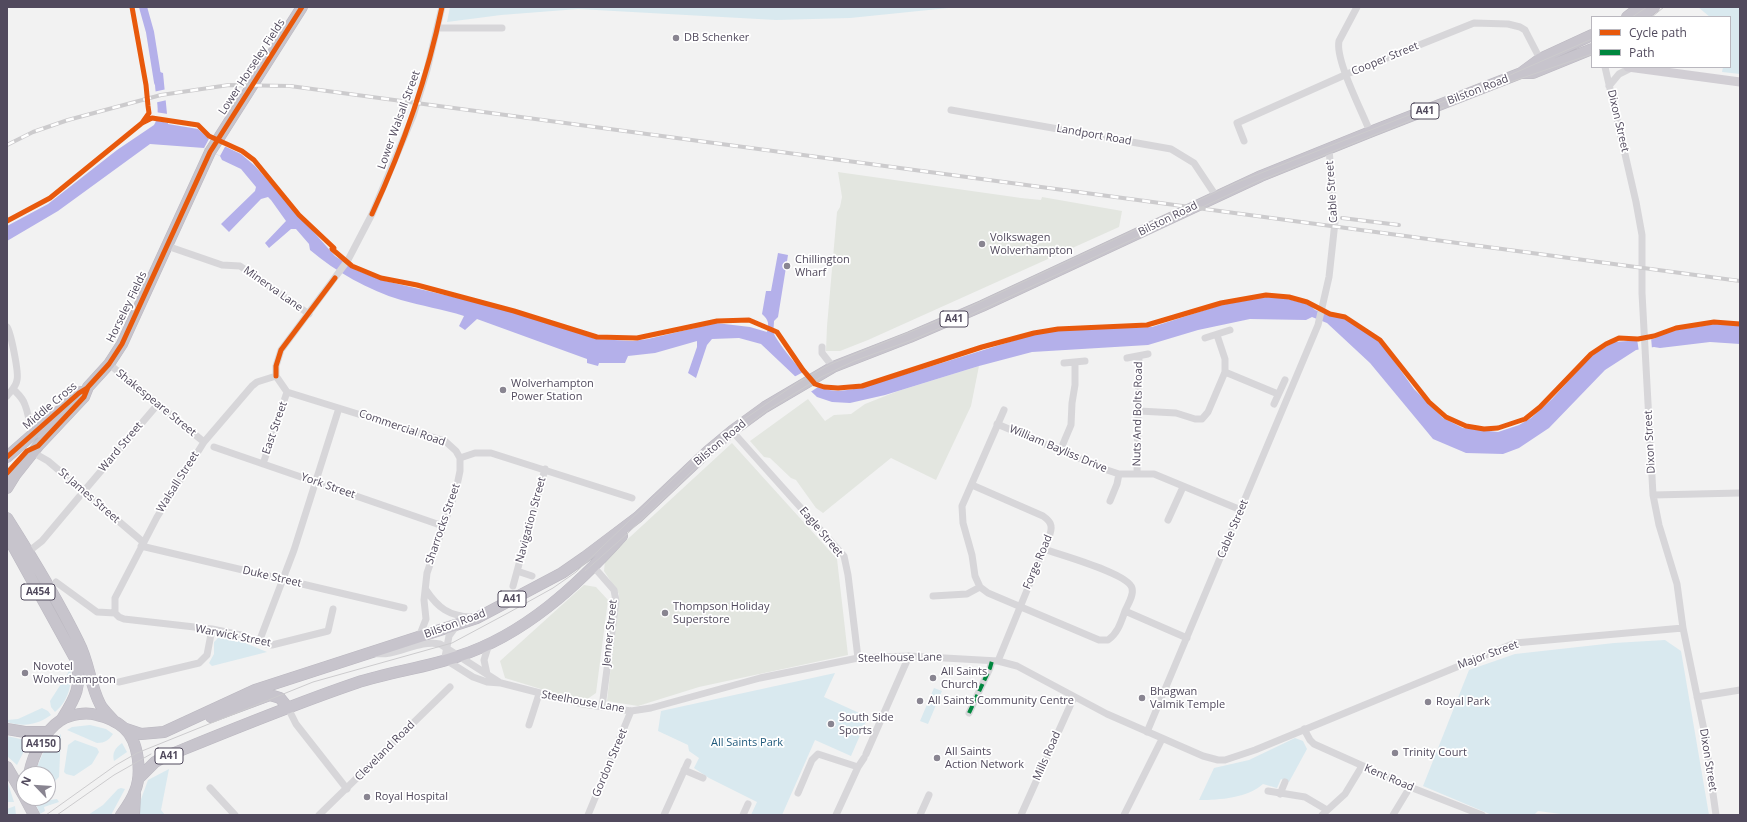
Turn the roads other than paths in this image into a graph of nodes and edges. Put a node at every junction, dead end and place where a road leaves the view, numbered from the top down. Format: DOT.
graph roads {
  1 [pos="302,7"];
  2 [pos="442,7"];
  3 [pos="1357,7"];
  4 [pos="1640,7"];
  5 [pos="1654,7"];
  6 [pos="1628,16"];
  7 [pos="1642,16"];
  8 [pos="438,28"];
  9 [pos="502,28"];
  10 [pos="1591,36"];
  11 [pos="1591,49"];
  12 [pos="1540,59"];
  13 [pos="1605,68"];
  14 [pos="1628,68"];
  15 [pos="1637,68"];
  16 [pos="1521,73"];
  17 [pos="1347,74"];
  18 [pos="1740,82"];
  19 [pos="1610,86"];
  20 [pos="951,110"];
  21 [pos="1370,132"];
  22 [pos="1244,141"];
  23 [pos="1329,149"];
  24 [pos="210,152"];
  25 [pos="1216,196"];
  26 [pos="167,246"];
  27 [pos="309,314"];
  28 [pos="8,329"];
  29 [pos="1230,330"];
  30 [pos="1217,335"];
  31 [pos="1205,338"];
  32 [pos="822,347"];
  33 [pos="1148,354"];
  34 [pos="1139,356"];
  35 [pos="1127,358"];
  36 [pos="1085,361"];
  37 [pos="1075,362"];
  38 [pos="1064,363"];
  39 [pos="109,364"];
  40 [pos="833,367"];
  41 [pos="1225,372"];
  42 [pos="276,376"];
  43 [pos="1285,380"];
  44 [pos="88,387"];
  45 [pos="13,389"];
  46 [pos="287,392"];
  47 [pos="1278,394"];
  48 [pos="7,396"];
  49 [pos="158,404"];
  50 [pos="1274,404"];
  51 [pos="339,408"];
  52 [pos="1004,410"];
  53 [pos="1138,411"];
  54 [pos="997,424"];
  55 [pos="35,431"];
  56 [pos="732,431"];
  57 [pos="204,442"];
  58 [pos="39,445"];
  59 [pos="214,447"];
  60 [pos="1060,450"];
  61 [pos="7,457"];
  62 [pos="460,458"];
  63 [pos="263,464"];
  64 [pos="545,469"];
  65 [pos="1137,473"];
  66 [pos="11,474"];
  67 [pos="1119,474"];
  68 [pos="316,482"];
  69 [pos="972,485"];
  70 [pos="1183,487"];
  71 [pos="7,488"];
  72 [pos="1740,493"];
  73 [pos="81,494"];
  74 [pos="1653,495"];
  75 [pos="632,498"];
  76 [pos="1110,501"];
  77 [pos="1241,510"];
  78 [pos="638,517"];
  79 [pos="7,518"];
  80 [pos="1168,520"];
  81 [pos="443,526"];
  82 [pos="7,535"];
  83 [pos="142,544"];
  84 [pos="1044,548"];
  85 [pos="28,552"];
  86 [pos="593,566"];
  87 [pos="517,571"];
  88 [pos="532,576"];
  89 [pos="283,580"];
  90 [pos="56,582"];
  91 [pos="513,586"];
  92 [pos="980,587"];
  93 [pos="426,590"];
  94 [pos="933,596"];
  95 [pos="1020,606"];
  96 [pos="404,608"];
  97 [pos="333,609"];
  98 [pos="1125,611"];
  99 [pos="116,613"];
  100 [pos="477,618"];
  101 [pos="457,625"];
  102 [pos="1684,628"];
  103 [pos="212,629"];
  104 [pos="419,637"];
  105 [pos="1187,638"];
  106 [pos="259,642"];
  107 [pos="488,644"];
  108 [pos="446,648"];
  109 [pos="372,653"];
  110 [pos="908,656"];
  111 [pos="458,657"];
  112 [pos="858,658"];
  113 [pos="446,660"];
  114 [pos="995,661"];
  115 [pos="487,674"];
  116 [pos="132,679"];
  117 [pos="119,682"];
  118 [pos="501,683"];
  119 [pos="133,687"];
  120 [pos="450,687"];
  121 [pos="1740,690"];
  122 [pos="539,694"];
  123 [pos="1074,697"];
  124 [pos="1697,697"];
  125 [pos="602,707"];
  126 [pos="288,708"];
  127 [pos="631,711"];
  128 [pos="969,713"];
  129 [pos="275,714"];
  130 [pos="62,719"];
  131 [pos="114,720"];
  132 [pos="296,724"];
  133 [pos="529,725"];
  134 [pos="7,729"];
  135 [pos="126,729"];
  136 [pos="174,729"];
  137 [pos="1304,729"];
  138 [pos="48,732"];
  139 [pos="1147,732"];
  140 [pos="1162,739"];
  141 [pos="688,762"];
  142 [pos="31,766"];
  143 [pos="1362,766"];
  144 [pos="7,767"];
  145 [pos="858,767"];
  146 [pos="684,770"];
  147 [pos="703,778"];
  148 [pos="138,779"];
  149 [pos="1285,782"];
  150 [pos="16,785"];
  151 [pos="1410,787"];
  152 [pos="210,788"];
  153 [pos="346,789"];
  154 [pos="135,791"];
  155 [pos="1268,791"];
  156 [pos="798,793"];
  157 [pos="1280,794"];
  158 [pos="929,795"];
  159 [pos="748,804"];
  160 [pos="27,806"];
  161 [pos="1325,813"];
  162 [pos="34,815"];
  163 [pos="121,815"];
  164 [pos="134,815"];
  165 [pos="235,815"];
  166 [pos="319,815"];
  167 [pos="588,815"];
  168 [pos="664,815"];
  169 [pos="743,815"];
  170 [pos="836,815"];
  171 [pos="920,815"];
  172 [pos="1021,815"];
  173 [pos="1124,815"];
  174 [pos="1393,815"];
  175 [pos="1482,815"];
  176 [pos="1716,815"];
  1 -- 24 [label="highway, Lower Horseley Fields"];
  2 -- 8 [label="street, Lower Walsall Street"];
  3 -- 17 [label="street"];
  4 -- 6 [label="highway"];
  5 -- 7 [label="highway"];
  8 -- 9 [label="street"];
  8 -- 27 [label="street, Lower Walsall Street"];
  10 -- 12 [label="highway, Bilston Road / A41"];
  11 -- 16 [label="highway, Bilston Road / A41"];
  12 -- 16 [label="highway, Bilston Road / A41"];
  12 -- 17 [label="street, Cooper Street"];
  13 -- 19 [label="street, Dixon Street"];
  14 -- 19 [label="street"];
  15 -- 18 [label="main road"];
  16 -- 21 [label="highway, Bilston Road / A41"];
  17 -- 21 [label="street"];
  17 -- 22 [label="street, Cooper Street"];
  19 -- 74 [label="street, Dixon Street"];
  20 -- 25 [label="street, Landport Road"];
  21 -- 23 [label="highway, Bilston Road / A41"];
  23 -- 25 [label="highway, Bilston Road / A41"];
  23 -- 77 [label="street, Cable Street"];
  24 -- 26 [label="highway, Horseley Fields"];
  25 -- 40 [label="highway, Bilston Road / A41"];
  26 -- 27 [label="street, Minerva Lane"];
  26 -- 39 [label="highway, Horseley Fields"];
  27 -- 42 [label="street, Lower Walsall Street"];
  28 -- 45 [label="street"];
  29 -- 30 [label="street"];
  30 -- 31 [label="street"];
  30 -- 41 [label="street"];
  32 -- 40 [label="street"];
  33 -- 34 [label="street, Nuts And Bolts Road"];
  34 -- 35 [label="street, Nuts And Bolts Road"];
  34 -- 53 [label="street, Nuts And Bolts Road"];
  36 -- 37 [label="street"];
  37 -- 38 [label="street"];
  37 -- 60 [label="street"];
  39 -- 44 [label="highway, Horseley Fields"];
  39 -- 49 [label="street, Shakespeare Street"];
  40 -- 56 [label="highway, Bilston Road / A41"];
  41 -- 47 [label="street"];
  41 -- 53 [label="street"];
  42 -- 46 [label="street"];
  42 -- 57 [label="street, Walsall Street"];
  43 -- 47 [label="street"];
  44 -- 55 [label="highway, Middle Cross"];
  44 -- 58 [label="highway, Horseley Fields"];
  45 -- 48 [label="street"];
  45 -- 55 [label="street"];
  46 -- 51 [label="street, Commercial Road"];
  46 -- 63 [label="street, East Street"];
  47 -- 50 [label="street"];
  49 -- 57 [label="street, Shakespeare Street"];
  49 -- 73 [label="street, Ward Street"];
  51 -- 62 [label="street, Commercial Road"];
  51 -- 68 [label="street"];
  52 -- 54 [label="street, William Bayliss Drive"];
  53 -- 65 [label="street, Nuts And Bolts Road"];
  54 -- 60 [label="street, William Bayliss Drive"];
  54 -- 69 [label="street, William Bayliss Drive"];
  55 -- 58 [label="street, St James Street"];
  55 -- 61 [label="highway, Middle Cross"];
  56 -- 78 [label="highway, Bilston Road / A41"];
  56 -- 112 [label="street, Eagle Street"];
  57 -- 83 [label="street, Walsall Street"];
  58 -- 66 [label="highway, Horseley Fields"];
  58 -- 73 [label="street, St James Street"];
  59 -- 63 [label="street, York Street"];
  60 -- 67 [label="street, William Bayliss Drive"];
  62 -- 64 [label="street"];
  62 -- 81 [label="street, Sharrocks Street"];
  63 -- 68 [label="street, York Street"];
  64 -- 75 [label="street"];
  64 -- 87 [label="street, Navigation Street"];
  65 -- 67 [label="street, William Bayliss Drive"];
  65 -- 70 [label="street, William Bayliss Drive"];
  66 -- 71 [label="highway"];
  67 -- 76 [label="street, William Bayliss Drive"];
  68 -- 81 [label="street, York Street"];
  68 -- 89 [label="street"];
  69 -- 84 [label="street, Forge Road"];
  69 -- 92 [label="street, William Bayliss Drive"];
  70 -- 77 [label="street, William Bayliss Drive"];
  70 -- 80 [label="street"];
  72 -- 74 [label="street"];
  73 -- 83 [label="street, St James Street"];
  73 -- 85 [label="street, Ward Street"];
  74 -- 102 [label="street, Dixon Street"];
  77 -- 105 [label="street, Cable Street"];
  78 -- 86 [label="highway, A41"];
  78 -- 100 [label="highway, Bilston Road / A41"];
  79 -- 85 [label="highway, A454"];
  81 -- 93 [label="street, Sharrocks Street"];
  82 -- 130 [label="highway, A454"];
  83 -- 89 [label="street, Duke Street"];
  83 -- 99 [label="street, Walsall Street"];
  84 -- 95 [label="street, Forge Road"];
  84 -- 98 [label="street"];
  85 -- 131 [label="highway, A454"];
  86 -- 107 [label="highway, A41"];
  86 -- 125 [label="street, Jenner Street"];
  87 -- 88 [label="street, Navigation Street"];
  87 -- 91 [label="street, Navigation Street"];
  89 -- 96 [label="street, Duke Street"];
  89 -- 106 [label="street"];
  90 -- 99 [label="street, Warwick Street"];
  92 -- 94 [label="street"];
  92 -- 95 [label="street"];
  93 -- 100 [label="street"];
  93 -- 104 [label="street, Sharrocks Street"];
  95 -- 98 [label="street"];
  95 -- 114 [label="street, Forge Road"];
  97 -- 106 [label="street, Warwick Street"];
  98 -- 105 [label="street"];
  99 -- 103 [label="street, Warwick Street"];
  100 -- 101 [label="highway, Bilston Road / A41"];
  101 -- 104 [label="highway, Bilston Road / A41"];
  101 -- 108 [label="street"];
  102 -- 124 [label="street, Dixon Street"];
  102 -- 137 [label="street, Major Street"];
  103 -- 106 [label="street, Warwick Street"];
  103 -- 116 [label="street"];
  104 -- 109 [label="highway, Bilston Road / A41"];
  105 -- 139 [label="street, Cable Street"];
  107 -- 111 [label="highway, A41"];
  107 -- 115 [label="street"];
  108 -- 109 [label="street, Steelhouse Lane"];
  108 -- 111 [label="street, Steelhouse Lane"];
  108 -- 113 [label="street"];
  109 -- 136 [label="highway, Bilston Road / A41"];
  110 -- 112 [label="street, Steelhouse Lane"];
  110 -- 114 [label="street, Steelhouse Lane"];
  110 -- 145 [label="street"];
  111 -- 113 [label="highway, A41"];
  111 -- 115 [label="street, Steelhouse Lane"];
  112 -- 127 [label="street, Steelhouse Lane"];
  113 -- 118 [label="street, Steelhouse Lane"];
  113 -- 126 [label="highway, A41"];
  114 -- 123 [label="street, Steelhouse Lane"];
  114 -- 128 [label="street, Forge Road"];
  115 -- 118 [label="street, Steelhouse Lane"];
  116 -- 117 [label="street"];
  116 -- 119 [label="street"];
  118 -- 122 [label="street, Steelhouse Lane"];
  120 -- 153 [label="street, Cleveland Road"];
  121 -- 124 [label="street"];
  122 -- 125 [label="street, Steelhouse Lane"];
  122 -- 133 [label="street"];
  123 -- 139 [label="street, Steelhouse Lane"];
  123 -- 172 [label="street, Mills Road"];
  124 -- 176 [label="street, Dixon Street"];
  125 -- 127 [label="street, Steelhouse Lane"];
  126 -- 129 [label="highway, A41"];
  126 -- 132 [label="street"];
  126 -- 136 [label="highway"];
  127 -- 167 [label="street, Gordon Street"];
  129 -- 132 [label="street"];
  129 -- 148 [label="highway, A41"];
  130 -- 131 [label="highway, A4150"];
  130 -- 138 [label="highway, A4150"];
  131 -- 135 [label="highway, A4150"];
  132 -- 153 [label="street"];
  134 -- 138 [label="highway, A4150"];
  135 -- 136 [label="highway, Bilston Road / A41"];
  135 -- 148 [label="highway, A4150"];
  137 -- 140 [label="street, Steelhouse Lane"];
  137 -- 143 [label="street, Kent Road"];
  138 -- 142 [label="highway, A4150"];
  139 -- 140 [label="street, Steelhouse Lane"];
  140 -- 173 [label="street"];
  141 -- 146 [label="street"];
  143 -- 151 [label="street, Kent Road"];
  143 -- 161 [label="street"];
  144 -- 150 [label="highway"];
  145 -- 156 [label="street"];
  145 -- 170 [label="street"];
  146 -- 147 [label="street"];
  146 -- 168 [label="street"];
  148 -- 154 [label="highway, A4150"];
  149 -- 157 [label="street"];
  151 -- 174 [label="street"];
  151 -- 175 [label="street, Kent Road"];
  152 -- 165 [label="street"];
  153 -- 166 [label="street, Cleveland Road"];
  154 -- 163 [label="highway, A4150"];
  154 -- 164 [label="highway, A4150"];
  155 -- 157 [label="street"];
  157 -- 161 [label="street"];
  158 -- 171 [label="street"];
  159 -- 169 [label="street"];
  160 -- 162 [label="highway"];
}
